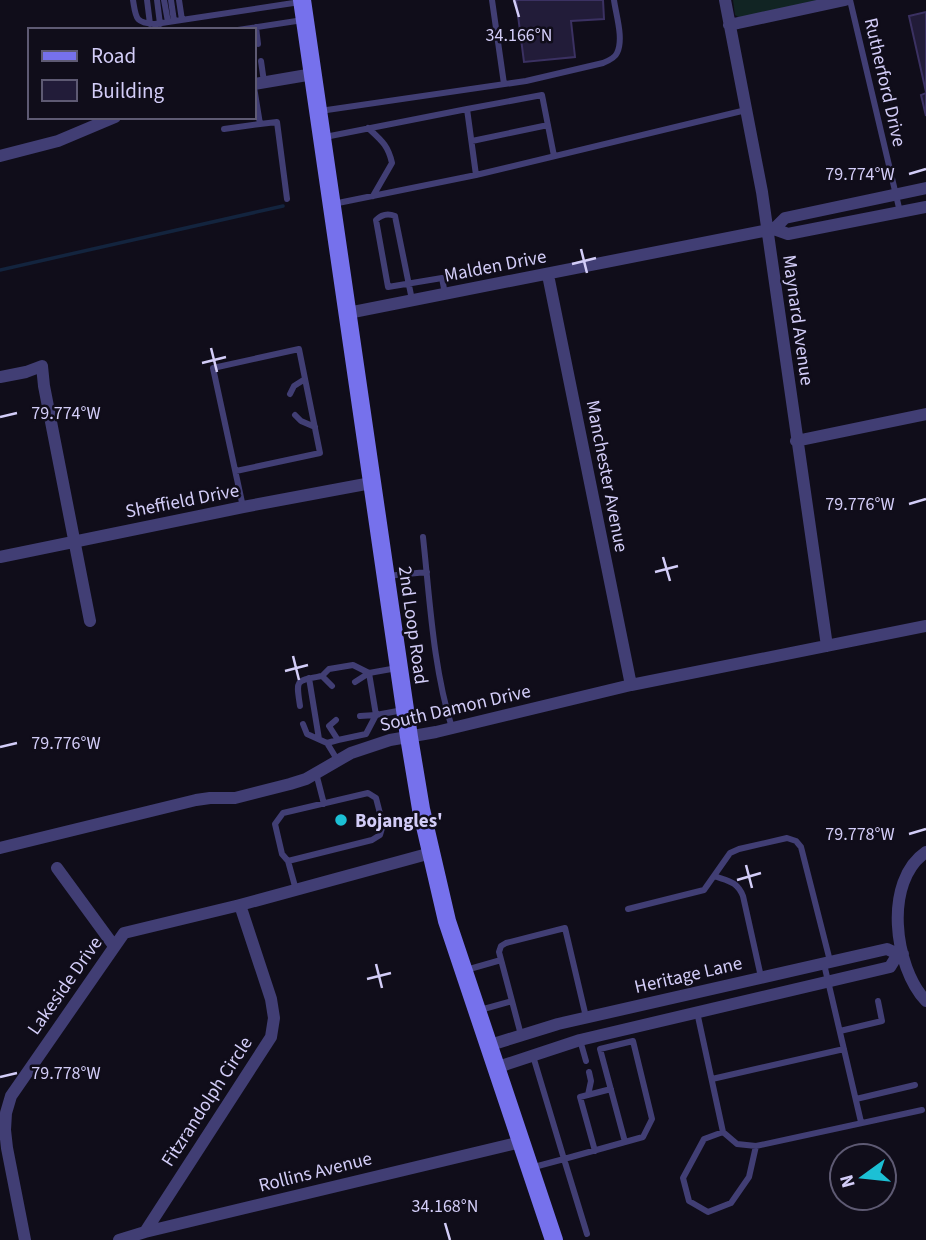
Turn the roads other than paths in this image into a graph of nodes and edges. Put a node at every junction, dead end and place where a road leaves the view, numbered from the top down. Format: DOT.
graph roads {
  1 [pos="133,0"];
  2 [pos="146,0"];
  3 [pos="157,0"];
  4 [pos="164,0"];
  5 [pos="171,0"];
  6 [pos="179,0"];
  7 [pos="250,0"];
  8 [pos="492,0"];
  9 [pos="614,0"];
  10 [pos="725,0"];
  11 [pos="848,0"];
  12 [pos="303,7"];
  13 [pos="252,9"];
  14 [pos="164,24"];
  15 [pos="729,25"];
  16 [pos="256,27"];
  17 [pos="250,28"];
  18 [pos="258,44"];
  19 [pos="261,61"];
  20 [pos="313,74"];
  21 [pos="259,81"];
  22 [pos="504,84"];
  23 [pos="467,109"];
  24 [pos="746,110"];
  25 [pos="318,111"];
  26 [pos="110,119"];
  27 [pos="260,124"];
  28 [pos="548,125"];
  29 [pos="368,128"];
  30 [pos="224,129"];
  31 [pos="322,137"];
  32 [pos="472,141"];
  33 [pos="0,156"];
  34 [pos="554,156"];
  35 [pos="476,175"];
  36 [pos="926,188"];
  37 [pos="897,195"];
  38 [pos="373,196"];
  39 [pos="287,199"];
  40 [pos="332,204"];
  41 [pos="926,206"];
  42 [pos="900,212"];
  43 [pos="770,230"];
  44 [pos="548,275"];
  45 [pos="408,284"];
  46 [pos="445,295"];
  47 [pos="412,302"];
  48 [pos="348,313"];
  49 [pos="0,377"];
  50 [pos="305,379"];
  51 [pos="290,394"];
  52 [pos="926,414"];
  53 [pos="295,415"];
  54 [pos="315,427"];
  55 [pos="796,441"];
  56 [pos="236,471"];
  57 [pos="371,483"];
  58 [pos="243,507"];
  59 [pos="423,537"];
  60 [pos="75,541"];
  61 [pos="0,557"];
  62 [pos="427,572"];
  63 [pos="386,577"];
  64 [pos="90,621"];
  65 [pos="926,626"];
  66 [pos="827,646"];
  67 [pos="399,668"];
  68 [pos="369,673"];
  69 [pos="321,676"];
  70 [pos="309,678"];
  71 [pos="355,682"];
  72 [pos="631,685"];
  73 [pos="331,686"];
  74 [pos="300,706"];
  75 [pos="405,709"];
  76 [pos="376,715"];
  77 [pos="360,716"];
  78 [pos="336,720"];
  79 [pos="303,724"];
  80 [pos="329,726"];
  81 [pos="317,727"];
  82 [pos="452,728"];
  83 [pos="409,737"];
  84 [pos="319,739"];
  85 [pos="338,740"];
  86 [pos="327,743"];
  87 [pos="338,761"];
  88 [pos="316,773"];
  89 [pos="324,804"];
  90 [pos="0,848"];
  91 [pos="926,852"];
  92 [pos="431,853"];
  93 [pos="288,861"];
  94 [pos="57,868"];
  95 [pos="714,876"];
  96 [pos="296,890"];
  97 [pos="240,905"];
  98 [pos="628,909"];
  99 [pos="114,946"];
  100 [pos="901,954"];
  101 [pos="501,960"];
  102 [pos="826,962"];
  103 [pos="462,971"];
  104 [pos="761,977"];
  105 [pos="828,982"];
  106 [pos="926,1000"];
  107 [pos="512,1001"];
  108 [pos="878,1001"];
  109 [pos="476,1012"];
  110 [pos="697,1012"];
  111 [pos="586,1017"];
  112 [pos="840,1031"];
  113 [pos="632,1034"];
  114 [pos="521,1035"];
  115 [pos="580,1040"];
  116 [pos="487,1046"];
  117 [pos="844,1049"];
  118 [pos="533,1056"];
  119 [pos="586,1061"];
  120 [pos="495,1068"];
  121 [pos="589,1072"];
  122 [pos="712,1080"];
  123 [pos="915,1085"];
  124 [pos="611,1088"];
  125 [pos="588,1095"];
  126 [pos="856,1100"];
  127 [pos="922,1110"];
  128 [pos="861,1122"];
  129 [pos="723,1132"];
  130 [pos="521,1142"];
  131 [pos="625,1142"];
  132 [pos="756,1146"];
  133 [pos="595,1151"];
  134 [pos="564,1159"];
  135 [pos="530,1168"];
  136 [pos="145,1232"];
  137 [pos="587,1234"];
  138 [pos="25,1240"];
  139 [pos="119,1240"];
  140 [pos="554,1240"];
  1 -- 14 [label="lane"];
  2 -- 14 [label="lane"];
  3 -- 14 [label="lane"];
  4 -- 14 [label="lane"];
  5 -- 14 [label="lane"];
  6 -- 14 [label="lane"];
  7 -- 13 [label="lane"];
  8 -- 22 [label="lane"];
  9 -- 22 [label="lane"];
  10 -- 15 [label="street, Maynard Avenue"];
  11 -- 15 [label="street"];
  11 -- 37 [label="lane, Rutherford Drive"];
  12 -- 13 [label="lane"];
  12 -- 16 [label="lane"];
  12 -- 20 [label="main road, 2nd Loop Road"];
  13 -- 14 [label="lane"];
  15 -- 24 [label="street, Maynard Avenue"];
  16 -- 17 [label="lane"];
  16 -- 18 [label="lane"];
  19 -- 21 [label="lane"];
  20 -- 21 [label="street"];
  20 -- 25 [label="main road, 2nd Loop Road"];
  21 -- 27 [label="lane"];
  22 -- 25 [label="lane"];
  23 -- 28 [label="lane"];
  23 -- 29 [label="lane"];
  23 -- 32 [label="lane"];
  24 -- 34 [label="lane"];
  24 -- 43 [label="street, Maynard Avenue"];
  25 -- 31 [label="main road, 2nd Loop Road"];
  26 -- 33 [label="street"];
  27 -- 30 [label="lane"];
  27 -- 39 [label="lane"];
  28 -- 32 [label="lane"];
  28 -- 34 [label="lane"];
  29 -- 31 [label="lane"];
  29 -- 38 [label="lane"];
  31 -- 40 [label="main road, 2nd Loop Road"];
  32 -- 35 [label="lane"];
  34 -- 35 [label="lane"];
  35 -- 38 [label="lane"];
  36 -- 37 [label="street, Malden Drive"];
  37 -- 42 [label="lane, Rutherford Drive"];
  37 -- 43 [label="street, Malden Drive"];
  38 -- 40 [label="lane"];
  40 -- 48 [label="main road, 2nd Loop Road"];
  41 -- 42 [label="street, Malden Drive"];
  42 -- 43 [label="street, Malden Drive"];
  43 -- 44 [label="street, Malden Drive"];
  43 -- 55 [label="street, Maynard Avenue"];
  44 -- 46 [label="street, Malden Drive"];
  44 -- 72 [label="street, Manchester Avenue"];
  45 -- 45 [label="lane"];
  45 -- 46 [label="lane"];
  45 -- 47 [label="lane"];
  46 -- 47 [label="street, Malden Drive"];
  47 -- 48 [label="street, Malden Drive"];
  48 -- 57 [label="main road, 2nd Loop Road"];
  49 -- 60 [label="street"];
  50 -- 51 [label="lane"];
  50 -- 54 [label="lane"];
  50 -- 56 [label="lane"];
  52 -- 55 [label="street"];
  53 -- 54 [label="lane"];
  54 -- 56 [label="lane"];
  55 -- 66 [label="street, Maynard Avenue"];
  56 -- 58 [label="lane"];
  57 -- 58 [label="street, Sheffield Drive"];
  57 -- 63 [label="main road, 2nd Loop Road"];
  58 -- 60 [label="street, Sheffield Drive"];
  59 -- 62 [label="lane"];
  60 -- 61 [label="street, Sheffield Drive"];
  60 -- 64 [label="street"];
  62 -- 63 [label="lane"];
  62 -- 82 [label="lane"];
  63 -- 67 [label="main road, 2nd Loop Road"];
  65 -- 66 [label="street, South Damon Drive"];
  66 -- 72 [label="street, South Damon Drive"];
  67 -- 68 [label="lane"];
  67 -- 75 [label="main road, 2nd Loop Road"];
  68 -- 69 [label="lane"];
  68 -- 71 [label="lane"];
  68 -- 76 [label="lane"];
  69 -- 70 [label="lane"];
  69 -- 73 [label="lane"];
  70 -- 74 [label="lane"];
  70 -- 81 [label="lane"];
  72 -- 82 [label="street, South Damon Drive"];
  75 -- 76 [label="lane"];
  75 -- 83 [label="main road, 2nd Loop Road"];
  76 -- 77 [label="lane"];
  76 -- 85 [label="lane"];
  78 -- 80 [label="lane"];
  79 -- 84 [label="lane"];
  80 -- 81 [label="lane"];
  80 -- 85 [label="lane"];
  81 -- 84 [label="lane"];
  82 -- 83 [label="street, South Damon Drive"];
  83 -- 87 [label="street, South Damon Drive"];
  83 -- 92 [label="main road, 2nd Loop Road"];
  84 -- 86 [label="lane"];
  85 -- 86 [label="lane"];
  86 -- 87 [label="lane"];
  87 -- 88 [label="street, South Damon Drive"];
  88 -- 89 [label="lane"];
  88 -- 90 [label="street, South Damon Drive"];
  89 -- 93 [label="lane"];
  89 -- 93 [label="lane"];
  91 -- 100 [label="street"];
  92 -- 96 [label="street, Lakeside Drive"];
  92 -- 103 [label="main road, 2nd Loop Road"];
  93 -- 96 [label="lane"];
  94 -- 99 [label="street"];
  95 -- 98 [label="lane"];
  95 -- 102 [label="lane"];
  95 -- 104 [label="lane"];
  96 -- 97 [label="street, Lakeside Drive"];
  97 -- 99 [label="street, Lakeside Drive"];
  97 -- 136 [label="street, Fitzrandolph Circle"];
  99 -- 138 [label="street, Lakeside Drive"];
  100 -- 102 [label="street, Heritage Lane"];
  100 -- 105 [label="street, Heritage Lane"];
  100 -- 106 [label="street"];
  101 -- 103 [label="lane"];
  101 -- 107 [label="lane"];
  101 -- 111 [label="lane"];
  102 -- 104 [label="street, Heritage Lane"];
  102 -- 105 [label="lane"];
  103 -- 109 [label="main road, 2nd Loop Road"];
  104 -- 111 [label="street, Heritage Lane"];
  105 -- 110 [label="street, Heritage Lane"];
  105 -- 112 [label="lane"];
  107 -- 109 [label="lane"];
  107 -- 114 [label="lane"];
  108 -- 112 [label="lane"];
  109 -- 116 [label="main road, 2nd Loop Road"];
  110 -- 113 [label="street, Heritage Lane"];
  110 -- 122 [label="lane"];
  111 -- 114 [label="street, Heritage Lane"];
  112 -- 117 [label="lane"];
  113 -- 115 [label="street, Heritage Lane"];
  113 -- 124 [label="lane"];
  113 -- 131 [label="lane"];
  114 -- 116 [label="street, Heritage Lane"];
  115 -- 118 [label="street, Heritage Lane"];
  115 -- 119 [label="lane"];
  116 -- 120 [label="main road, 2nd Loop Road"];
  117 -- 122 [label="lane"];
  117 -- 126 [label="lane"];
  118 -- 120 [label="street, Heritage Lane"];
  118 -- 134 [label="lane"];
  120 -- 130 [label="main road, 2nd Loop Road"];
  121 -- 125 [label="lane"];
  122 -- 129 [label="lane"];
  123 -- 126 [label="lane"];
  124 -- 125 [label="lane"];
  124 -- 131 [label="lane"];
  125 -- 133 [label="lane"];
  126 -- 128 [label="lane"];
  127 -- 128 [label="lane"];
  128 -- 132 [label="lane"];
  129 -- 132 [label="lane"];
  129 -- 132 [label="lane"];
  130 -- 135 [label="main road, 2nd Loop Road"];
  130 -- 136 [label="street, Rollins Avenue"];
  131 -- 133 [label="lane"];
  133 -- 134 [label="lane"];
  134 -- 135 [label="lane"];
  134 -- 137 [label="lane"];
  135 -- 140 [label="main road, 2nd Loop Road"];
  136 -- 139 [label="street, Rollins Avenue"];
}
